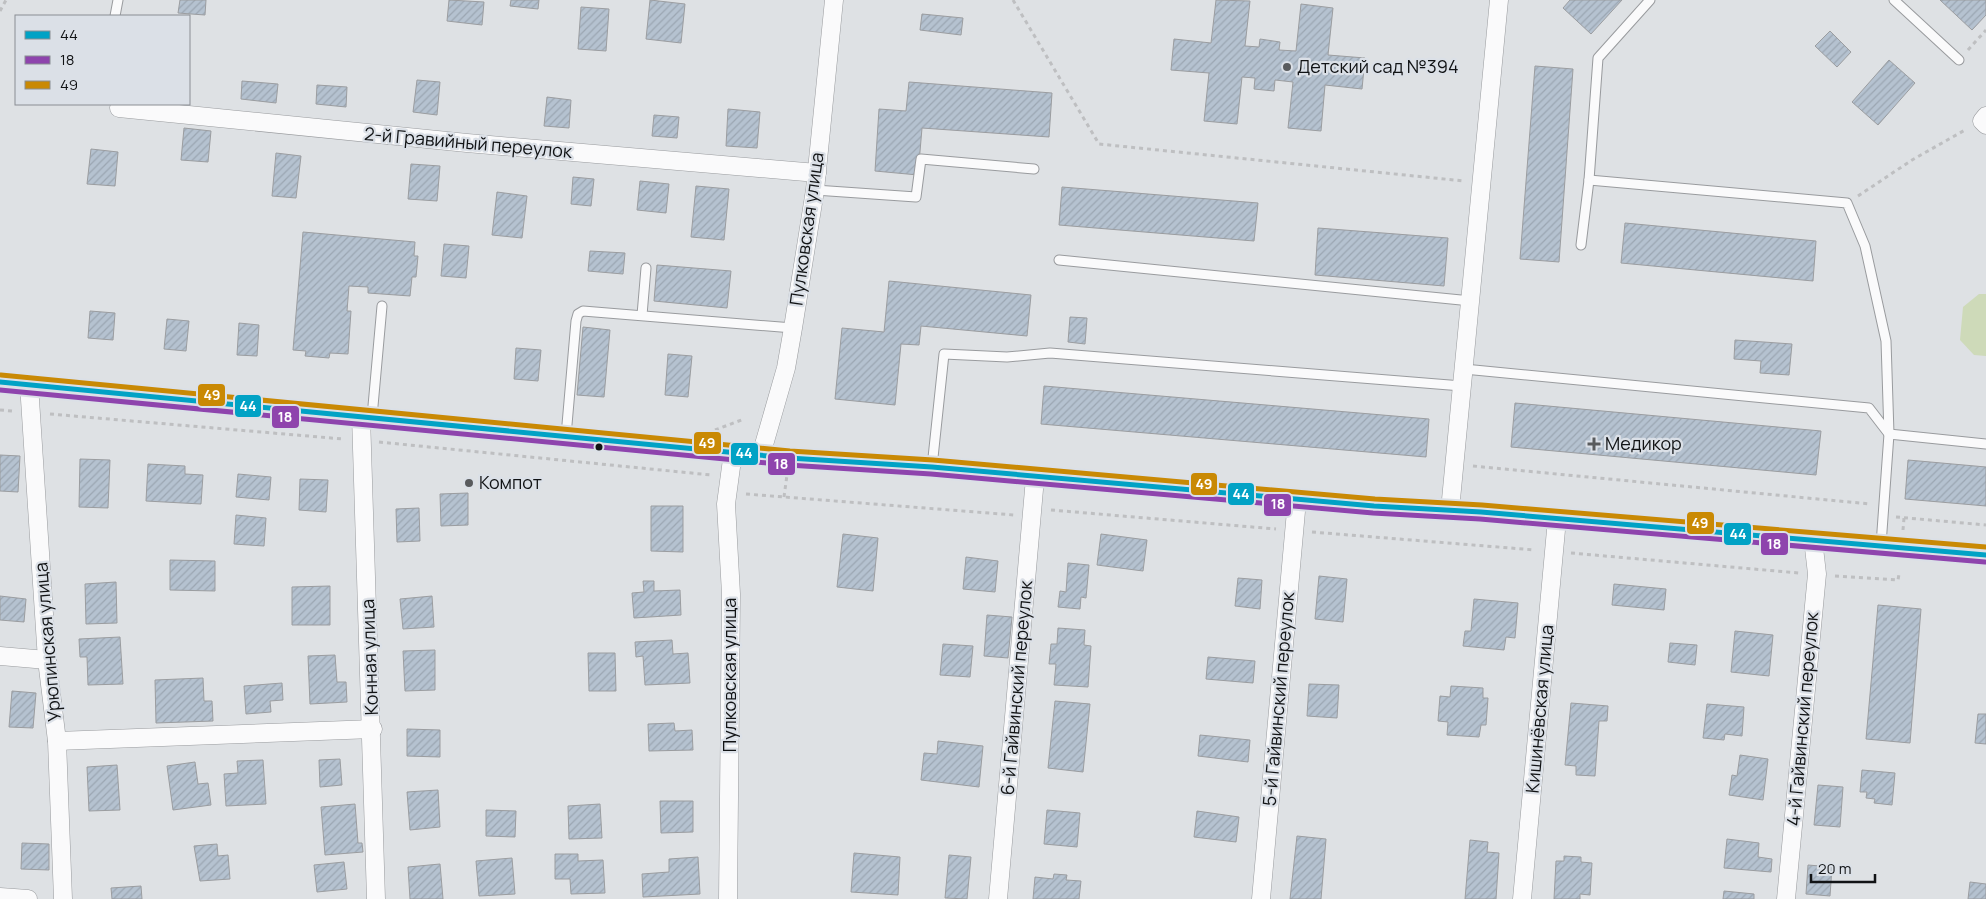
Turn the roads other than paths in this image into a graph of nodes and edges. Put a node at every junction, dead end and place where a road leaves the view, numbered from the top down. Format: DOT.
graph roads {
  1 [pos="118,0"];
  2 [pos="834,0"];
  3 [pos="1499,0"];
  4 [pos="1650,0"];
  5 [pos="1894,0"];
  6 [pos="115,15"];
  7 [pos="1959,60"];
  8 [pos="118,106"];
  9 [pos="1034,169"];
  10 [pos="1590,180"];
  11 [pos="816,181"];
  12 [pos="1581,245"];
  13 [pos="1060,260"];
  14 [pos="646,268"];
  15 [pos="1470,301"];
  16 [pos="382,306"];
  17 [pos="642,315"];
  18 [pos="793,328"];
  19 [pos="1463,378"];
  20 [pos="0,382"];
  21 [pos="30,384"];
  22 [pos="367,417"];
  23 [pos="1890,434"];
  24 [pos="566,436"];
  25 [pos="1986,444"];
  26 [pos="733,452"];
  27 [pos="760,455"];
  28 [pos="932,467"];
  29 [pos="1035,478"];
  30 [pos="1297,500"];
  31 [pos="1450,510"];
  32 [pos="1557,518"];
  33 [pos="1813,540"];
  34 [pos="1881,545"];
  35 [pos="1986,555"];
  36 [pos="0,656"];
  37 [pos="48,660"];
  38 [pos="372,729"];
  39 [pos="57,741"];
  40 [pos="0,897"];
  41 [pos="28,899"];
  42 [pos="63,899"];
  43 [pos="376,899"];
  44 [pos="728,899"];
  45 [pos="998,899"];
  46 [pos="1261,899"];
  47 [pos="1522,899"];
  48 [pos="1786,899"];
  1 -- 6 [label="lane"];
  2 -- 11 [label="street, Пулковская улица"];
  3 -- 15 [label="street"];
  4 -- 10 [label="lane"];
  5 -- 7 [label="lane"];
  8 -- 11 [label="street, 2-й Гравийный переулок"];
  9 -- 11 [label="lane"];
  10 -- 12 [label="lane"];
  10 -- 23 [label="lane"];
  11 -- 18 [label="street, Пулковская улица"];
  13 -- 15 [label="lane"];
  14 -- 17 [label="lane"];
  15 -- 19 [label="street"];
  16 -- 22 [label="lane"];
  17 -- 18 [label="lane"];
  17 -- 24 [label="lane"];
  18 -- 27 [label="street, Пулковская улица"];
  19 -- 23 [label="lane"];
  19 -- 28 [label="lane"];
  19 -- 31 [label="street"];
  20 -- 21 [label="street"];
  21 -- 22 [label="street"];
  21 -- 37 [label="street, Урюпинская улица"];
  22 -- 24 [label="street"];
  22 -- 38 [label="street, Конная улица"];
  23 -- 25 [label="lane"];
  23 -- 34 [label="lane"];
  24 -- 26 [label="street"];
  26 -- 27 [label="street"];
  26 -- 44 [label="street, Пулковская улица"];
  27 -- 28 [label="street"];
  28 -- 29 [label="street"];
  29 -- 30 [label="street"];
  29 -- 45 [label="street, 6-й Гайвинский переулок"];
  30 -- 31 [label="street"];
  30 -- 46 [label="street, 5-й Гайвинский переулок"];
  31 -- 32 [label="street"];
  32 -- 33 [label="street"];
  32 -- 47 [label="street, Кишинёвская улица"];
  33 -- 34 [label="street"];
  33 -- 48 [label="street, 4-й Гайвинский переулок"];
  34 -- 35 [label="street"];
  36 -- 37 [label="street"];
  37 -- 39 [label="street, Урюпинская улица"];
  38 -- 39 [label="street"];
  38 -- 43 [label="street, Конная улица"];
  39 -- 42 [label="street, Урюпинская улица"];
  40 -- 41 [label="street"];
}
